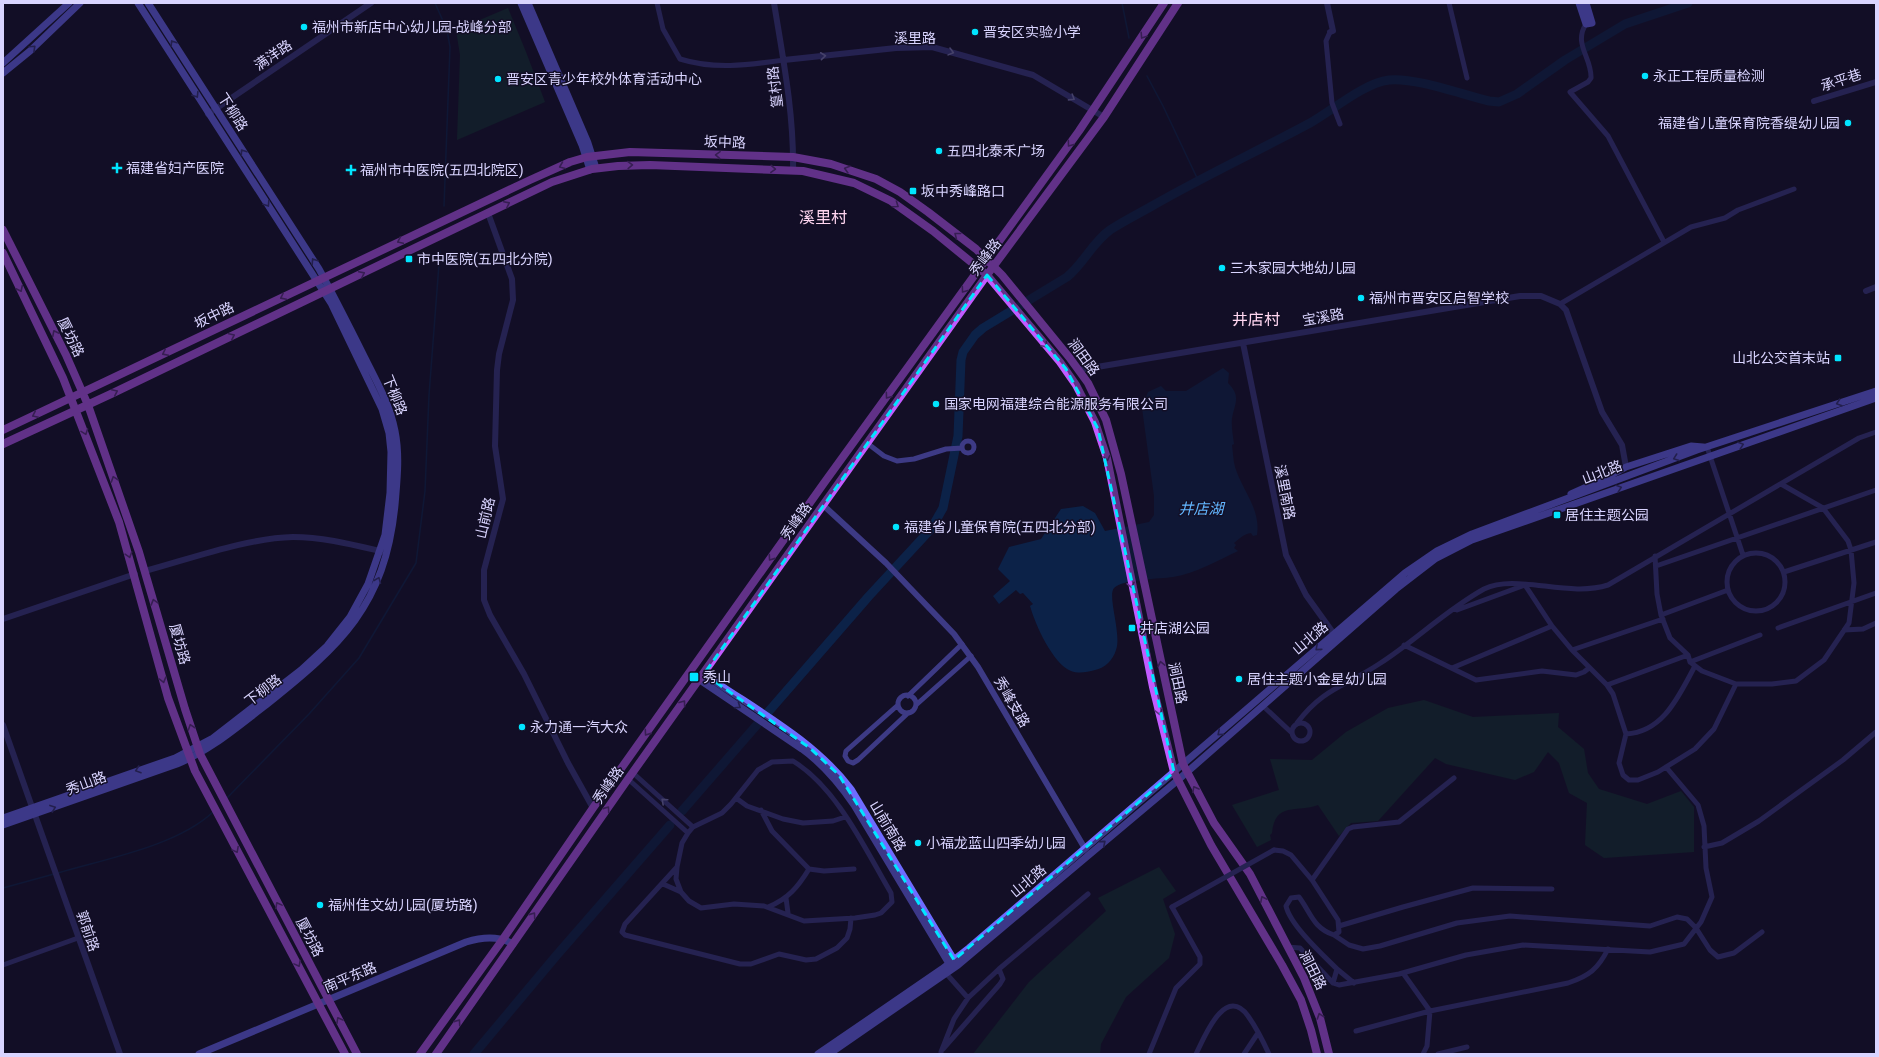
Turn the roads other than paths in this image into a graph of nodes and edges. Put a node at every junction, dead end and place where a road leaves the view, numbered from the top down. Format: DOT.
graph roads {
  1 [pos="69,3"];
  2 [pos="80,3"];
  3 [pos="138,3"];
  4 [pos="148,3"];
  5 [pos="521,3"];
  6 [pos="528,3"];
  7 [pos="657,3"];
  8 [pos="774,3"];
  9 [pos="1164,3"];
  10 [pos="1178,3"];
  11 [pos="1323,3"];
  12 [pos="1327,3"];
  13 [pos="1449,3"];
  14 [pos="1579,3"];
  15 [pos="1586,3"];
  16 [pos="369,4"];
  17 [pos="1586,24"];
  18 [pos="1330,32"];
  19 [pos="784,60"];
  20 [pos="3,63"];
  21 [pos="3,73"];
  22 [pos="1467,78"];
  23 [pos="1876,82"];
  24 [pos="1814,101"];
  25 [pos="215,109"];
  26 [pos="1093,111"];
  27 [pos="208,114"];
  28 [pos="1104,117"];
  29 [pos="1340,124"];
  30 [pos="590,156"];
  31 [pos="793,157"];
  32 [pos="593,169"];
  33 [pos="793,170"];
  34 [pos="1794,189"];
  35 [pos="488,213"];
  36 [pos="3,230"];
  37 [pos="1664,242"];
  38 [pos="3,253"];
  39 [pos="988,259"];
  40 [pos="994,266"];
  41 [pos="980,268"];
  42 [pos="987,275"];
  43 [pos="320,279"];
  44 [pos="1876,287"];
  45 [pos="327,291"];
  46 [pos="1866,291"];
  47 [pos="1560,304"];
  48 [pos="1243,343"];
  49 [pos="1079,370"];
  50 [pos="1876,391"];
  51 [pos="83,393"];
  52 [pos="72,398"];
  53 [pos="1876,398"];
  54 [pos="88,405"];
  55 [pos="77,410"];
  56 [pos="3,430"];
  57 [pos="1876,432"];
  58 [pos="867,443"];
  59 [pos="3,444"];
  60 [pos="1707,447"];
  61 [pos="962,448"];
  62 [pos="1710,456"];
  63 [pos="1626,467"];
  64 [pos="1781,484"];
  65 [pos="1876,490"];
  66 [pos="823,505"];
  67 [pos="1823,508"];
  68 [pos="1533,511"];
  69 [pos="1729,514"];
  70 [pos="1737,539"];
  71 [pos="1876,542"];
  72 [pos="1851,550"];
  73 [pos="383,552"];
  74 [pos="1743,555"];
  75 [pos="1655,556"];
  76 [pos="1656,566"];
  77 [pos="145,571"];
  78 [pos="1784,572"];
  79 [pos="135,574"];
  80 [pos="1525,585"];
  81 [pos="1728,590"];
  82 [pos="1876,593"];
  83 [pos="1853,602"];
  84 [pos="1450,612"];
  85 [pos="1662,617"];
  86 [pos="3,619"];
  87 [pos="1876,623"];
  88 [pos="1552,626"];
  89 [pos="1778,628"];
  90 [pos="1844,630"];
  91 [pos="1334,634"];
  92 [pos="1760,636"];
  93 [pos="962,644"];
  94 [pos="1404,645"];
  95 [pos="1572,650"];
  96 [pos="1688,655"];
  97 [pos="971,656"];
  98 [pos="1690,662"];
  99 [pos="1695,666"];
  100 [pos="1452,668"];
  101 [pos="1589,668"];
  102 [pos="702,677"];
  103 [pos="1736,684"];
  104 [pos="1607,685"];
  105 [pos="908,696"];
  106 [pos="898,705"];
  107 [pos="916,705"];
  108 [pos="1263,706"];
  109 [pos="908,713"];
  110 [pos="1297,723"];
  111 [pos="3,725"];
  112 [pos="1876,732"];
  113 [pos="1292,733"];
  114 [pos="1626,734"];
  115 [pos="199,750"];
  116 [pos="189,755"];
  117 [pos="176,761"];
  118 [pos="1666,767"];
  119 [pos="1185,768"];
  120 [pos="630,776"];
  121 [pos="1176,776"];
  122 [pos="1454,778"];
  123 [pos="736,798"];
  124 [pos="593,808"];
  125 [pos="761,810"];
  126 [pos="34,811"];
  127 [pos="845,817"];
  128 [pos="3,818"];
  129 [pos="3,825"];
  130 [pos="693,827"];
  131 [pos="688,833"];
  132 [pos="1704,847"];
  133 [pos="1087,852"];
  134 [pos="677,867"];
  135 [pos="809,869"];
  136 [pos="854,869"];
  137 [pos="1312,880"];
  138 [pos="663,884"];
  139 [pos="1552,889"];
  140 [pos="681,892"];
  141 [pos="1088,894"];
  142 [pos="786,898"];
  143 [pos="768,907"];
  144 [pos="788,914"];
  145 [pos="851,918"];
  146 [pos="1338,926"];
  147 [pos="1696,928"];
  148 [pos="1762,932"];
  149 [pos="1334,935"];
  150 [pos="78,938"];
  151 [pos="502,941"];
  152 [pos="512,945"];
  153 [pos="1287,947"];
  154 [pos="1608,949"];
  155 [pos="953,964"];
  156 [pos="3,965"];
  157 [pos="998,969"];
  158 [pos="1337,969"];
  159 [pos="944,972"];
  160 [pos="1403,973"];
  161 [pos="1333,983"];
  162 [pos="1354,983"];
  163 [pos="968,998"];
  164 [pos="329,1002"];
  165 [pos="320,1006"];
  166 [pos="1430,1010"];
  167 [pos="1356,1031"];
  168 [pos="1258,1034"];
  169 [pos="1468,1047"];
  170 [pos="420,1052"];
  171 [pos="940,1053"];
  172 [pos="120,1054"];
  173 [pos="200,1054"];
  174 [pos="212,1054"];
  175 [pos="345,1054"];
  176 [pos="357,1054"];
  177 [pos="436,1054"];
  178 [pos="818,1054"];
  179 [pos="828,1054"];
  180 [pos="1149,1054"];
  181 [pos="1196,1054"];
  182 [pos="1244,1054"];
  183 [pos="1269,1054"];
  184 [pos="1317,1054"];
  185 [pos="1329,1054"];
  186 [pos="1422,1054"];
  187 [pos="1438,1054"];
  1 -- 20 [label="main road"];
  21 -- 2 [label="main road, one-way"];
  3 -- 27 [label="main road, 下柳路, one-way"];
  25 -- 4 [label="main road, 下柳路, one-way"];
  5 -- 30 [label="main road"];
  6 -- 30 [label="main road"];
  7 -- 19 [label="street"];
  8 -- 19 [label="street, 篁村路"];
  9 -- 26 [label="main road, 秀峰路, one-way"];
  10 -- 28 [label="main road, 秀峰路"];
  11 -- 18 [label="street"];
  12 -- 18 [label="street"];
  13 -- 22 [label="street"];
  14 -- 17 [label="main road"];
  15 -- 17 [label="main road"];
  16 -- 25 [label="street, 满洋路"];
  17 -- 37 [label="street"];
  18 -- 29 [label="street"];
  19 -- 26 [label="street, 溪里路, one-way"];
  19 -- 31 [label="street, 篁村路"];
  23 -- 24 [label="street, 承平巷"];
  25 -- 27 [label="street, 满洋路"];
  43 -- 25 [label="main road, 下柳路, one-way"];
  26 -- 28 [label="street, 溪里路"];
  26 -- 39 [label="main road, 秀峰路, one-way"];
  27 -- 43 [label="main road, 下柳路, one-way"];
  28 -- 40 [label="main road, 秀峰路"];
  31 -- 30 [label="main road, 坂中路, one-way"];
  30 -- 32 [label="main road"];
  30 -- 43 [label="main road, 坂中路, one-way"];
  31 -- 33 [label="street, 篁村路"];
  39 -- 31 [label="main road, 坂中路, one-way"];
  32 -- 33 [label="main road, 坂中路, one-way"];
  35 -- 32 [label="main road, 坂中路, one-way"];
  33 -- 41 [label="main road, 坂中路, one-way"];
  34 -- 37 [label="street"];
  45 -- 35 [label="main road, 坂中路, one-way"];
  35 -- 124 [label="street, 山前路"];
  51 -- 36 [label="main road, 厦坊路, one-way"];
  37 -- 47 [label="street"];
  38 -- 52 [label="main road, 厦坊路, one-way"];
  39 -- 40 [label="main road, 坂中路"];
  39 -- 41 [label="main road, 秀峰路"];
  40 -- 42 [label="main road, 秀峰路"];
  40 -- 49 [label="main road, 涧田路"];
  41 -- 42 [label="main road"];
  41 -- 124 [label="main road, 秀峰路, one-way"];
  42 -- 58 [label="main road, 秀峰路"];
  42 -- 121 [label="main road, 涧田路, one-way"];
  43 -- 45 [label="main road, 下柳路"];
  43 -- 51 [label="main road, 坂中路, one-way"];
  44 -- 46 [label="street"];
  54 -- 45 [label="main road, 坂中路, one-way"];
  45 -- 73 [label="main road, 下柳路"];
  47 -- 48 [label="street, 宝溪路"];
  47 -- 63 [label="street"];
  48 -- 49 [label="street, 宝溪路"];
  48 -- 91 [label="street, 溪里南路"];
  119 -- 49 [label="main road, 涧田路, one-way"];
  50 -- 60 [label="main road, 山北路, one-way"];
  51 -- 52 [label="main road, 坂中路"];
  51 -- 54 [label="main road, 厦坊路"];
  52 -- 55 [label="main road, 厦坊路"];
  52 -- 56 [label="main road, 坂中路, one-way"];
  62 -- 53 [label="main road, 山北路, one-way"];
  54 -- 55 [label="main road, 坂中路"];
  77 -- 54 [label="main road, 厦坊路, one-way"];
  55 -- 59 [label="main road, 坂中路"];
  55 -- 79 [label="main road, 厦坊路, one-way"];
  57 -- 64 [label="street"];
  58 -- 61 [label="street"];
  58 -- 66 [label="main road, 秀峰路"];
  60 -- 62 [label="street"];
  60 -- 63 [label="main road"];
  60 -- 68 [label="main road, 山北路, one-way"];
  62 -- 69 [label="street"];
  108 -- 62 [label="main road, 山北路, one-way"];
  63 -- 68 [label="main road"];
  64 -- 67 [label="street"];
  64 -- 69 [label="street"];
  65 -- 67 [label="street"];
  66 -- 93 [label="street, 秀峰支路"];
  66 -- 102 [label="main road, 秀峰路"];
  67 -- 70 [label="street"];
  67 -- 72 [label="street"];
  68 -- 91 [label="main road, 山北路"];
  69 -- 70 [label="street"];
  69 -- 75 [label="street"];
  70 -- 74 [label="street"];
  70 -- 76 [label="street"];
  71 -- 72 [label="street"];
  72 -- 78 [label="street"];
  72 -- 83 [label="street"];
  73 -- 77 [label="street"];
  73 -- 115 [label="main road, 下柳路"];
  74 -- 78 [label="street"];
  74 -- 81 [label="street"];
  75 -- 76 [label="street"];
  75 -- 80 [label="street"];
  76 -- 85 [label="street"];
  115 -- 77 [label="main road, 厦坊路, one-way"];
  78 -- 81 [label="street"];
  79 -- 86 [label="street"];
  79 -- 116 [label="main road, 厦坊路, one-way"];
  80 -- 84 [label="street"];
  80 -- 84 [label="street"];
  80 -- 88 [label="street"];
  81 -- 85 [label="street"];
  82 -- 83 [label="street"];
  83 -- 89 [label="street"];
  83 -- 90 [label="street"];
  84 -- 94 [label="street"];
  85 -- 95 [label="street"];
  85 -- 96 [label="street"];
  87 -- 90 [label="street"];
  88 -- 95 [label="street"];
  88 -- 100 [label="street"];
  90 -- 103 [label="street"];
  91 -- 119 [label="main road, 山北路, one-way"];
  92 -- 98 [label="street"];
  93 -- 97 [label="street, 秀峰支路"];
  93 -- 105 [label="street"];
  94 -- 100 [label="street"];
  94 -- 110 [label="street"];
  95 -- 101 [label="street"];
  96 -- 98 [label="street"];
  96 -- 104 [label="street"];
  97 -- 107 [label="street"];
  97 -- 133 [label="street, 秀峰支路"];
  98 -- 99 [label="street"];
  99 -- 103 [label="street"];
  99 -- 114 [label="street"];
  100 -- 101 [label="street"];
  101 -- 104 [label="street"];
  120 -- 102 [label="main road, 秀峰路, one-way"];
  102 -- 155 [label="main road, 山前南路, one-way"];
  102 -- 155 [label="main road, 山前南路"];
  103 -- 118 [label="street"];
  104 -- 114 [label="street"];
  105 -- 106 [label="street"];
  105 -- 107 [label="street"];
  106 -- 109 [label="street"];
  106 -- 109 [label="street"];
  107 -- 109 [label="street"];
  108 -- 113 [label="street"];
  108 -- 119 [label="main road, 山北路"];
  110 -- 113 [label="street"];
  110 -- 113 [label="street"];
  111 -- 126 [label="street, 郭前路"];
  112 -- 132 [label="street"];
  114 -- 118 [label="street"];
  115 -- 116 [label="main road, 下柳路"];
  164 -- 115 [label="main road, 厦坊路, one-way"];
  116 -- 117 [label="main road, 下柳路"];
  116 -- 165 [label="main road, 厦坊路, one-way"];
  117 -- 126 [label="main road, 秀山路"];
  118 -- 132 [label="street"];
  119 -- 121 [label="main road, 山北路"];
  153 -- 119 [label="main road, 涧田路, one-way"];
  130 -- 120 [label="street, one-way"];
  120 -- 131 [label="street"];
  152 -- 120 [label="main road, 秀峰路, one-way"];
  121 -- 133 [label="main road, 山北路"];
  121 -- 184 [label="main road, 涧田路"];
  122 -- 137 [label="street"];
  123 -- 125 [label="street"];
  123 -- 127 [label="street"];
  123 -- 130 [label="street"];
  124 -- 151 [label="main road, 秀峰路"];
  125 -- 127 [label="street"];
  125 -- 135 [label="street"];
  126 -- 128 [label="main road, 秀山路"];
  126 -- 129 [label="main road, 秀山路"];
  126 -- 150 [label="street, 郭前路"];
  127 -- 145 [label="street"];
  130 -- 131 [label="street"];
  131 -- 134 [label="street"];
  132 -- 147 [label="street"];
  133 -- 155 [label="main road, 山北路"];
  134 -- 138 [label="street"];
  134 -- 140 [label="street"];
  135 -- 136 [label="street"];
  135 -- 142 [label="street"];
  137 -- 146 [label="street"];
  137 -- 180 [label="street, bridge"];
  138 -- 140 [label="street"];
  138 -- 145 [label="street"];
  139 -- 146 [label="street"];
  140 -- 143 [label="street"];
  141 -- 157 [label="street"];
  142 -- 143 [label="street"];
  142 -- 144 [label="street"];
  143 -- 144 [label="street"];
  144 -- 145 [label="street"];
  146 -- 149 [label="street"];
  147 -- 148 [label="street"];
  147 -- 149 [label="street"];
  147 -- 154 [label="street"];
  149 -- 158 [label="street"];
  150 -- 156 [label="street"];
  150 -- 172 [label="street, 郭前路"];
  151 -- 152 [label="main road, 南平东路"];
  151 -- 164 [label="main road, 南平东路"];
  151 -- 170 [label="main road, 秀峰路"];
  177 -- 152 [label="main road, 秀峰路, one-way"];
  153 -- 161 [label="street"];
  185 -- 153 [label="main road, 涧田路, one-way"];
  154 -- 160 [label="street"];
  154 -- 166 [label="street"];
  155 -- 159 [label="main road, 山北路"];
  157 -- 163 [label="street"];
  157 -- 171 [label="street"];
  158 -- 161 [label="street"];
  158 -- 162 [label="street"];
  159 -- 163 [label="street"];
  159 -- 178 [label="main road, 山北路"];
  159 -- 179 [label="main road, 山北路"];
  160 -- 162 [label="street"];
  160 -- 166 [label="street"];
  161 -- 162 [label="street"];
  163 -- 171 [label="street"];
  164 -- 165 [label="main road, 南平东路"];
  176 -- 164 [label="main road, 厦坊路, one-way"];
  165 -- 173 [label="main road, 南平东路"];
  165 -- 174 [label="main road, 南平东路"];
  165 -- 175 [label="main road, 厦坊路"];
  166 -- 167 [label="street"];
  166 -- 186 [label="street"];
  168 -- 181 [label="street"];
  168 -- 182 [label="street"];
  168 -- 183 [label="street"];
  169 -- 187 [label="street"];
}
